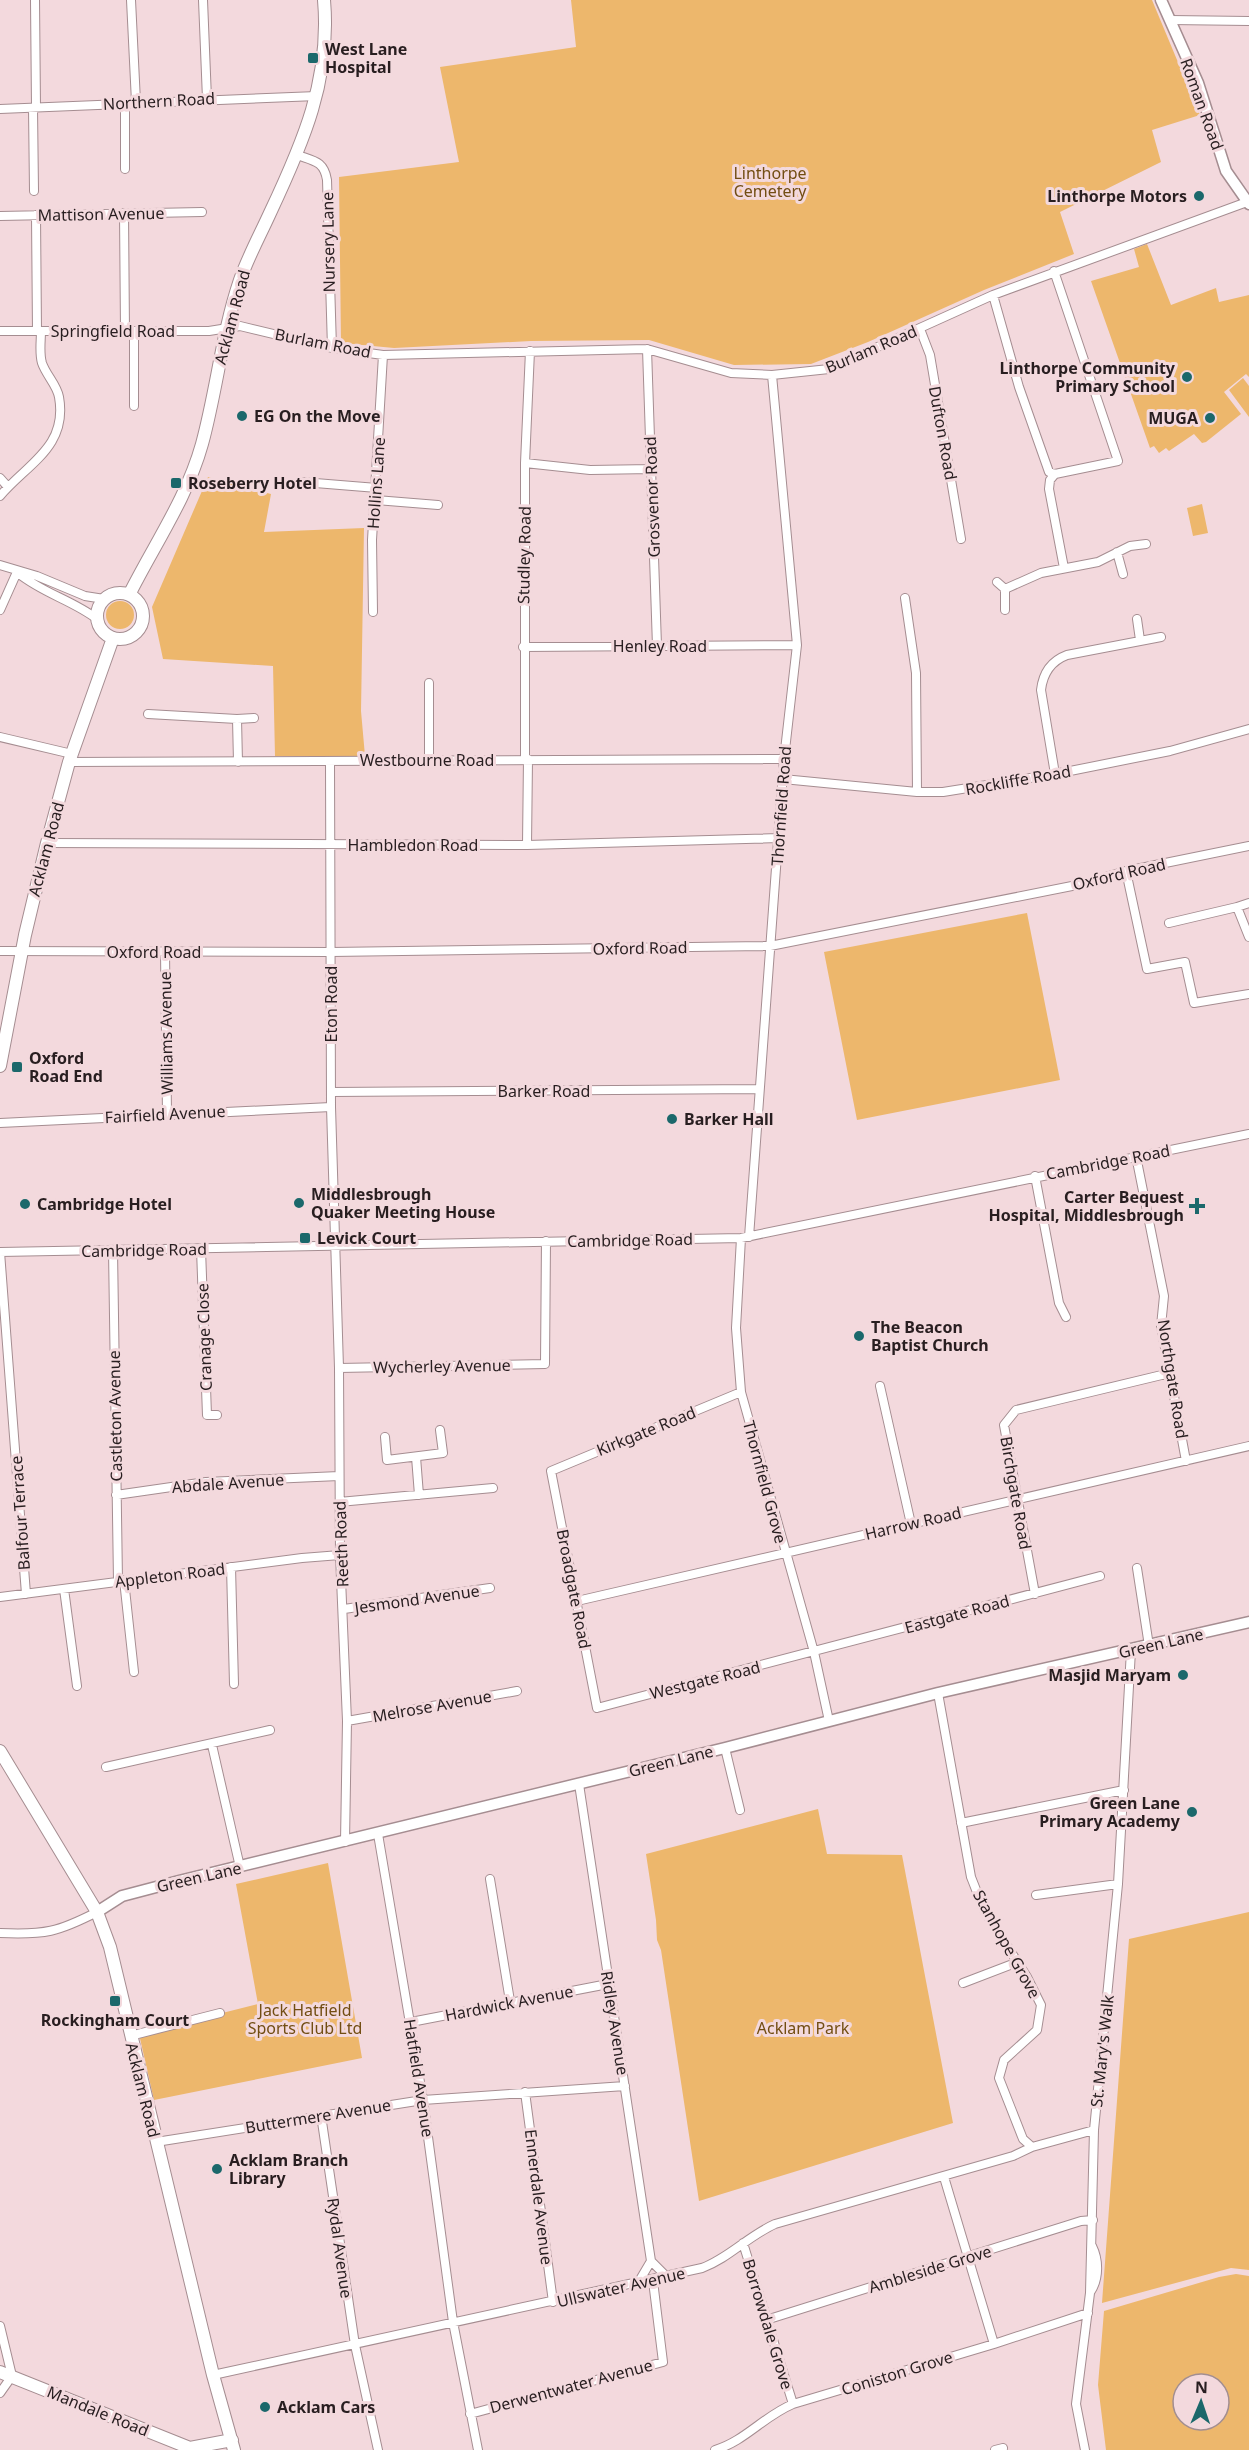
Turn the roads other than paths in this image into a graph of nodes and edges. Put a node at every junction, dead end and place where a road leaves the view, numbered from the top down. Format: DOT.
graph roads {
  1 [pos="35,0"];
  2 [pos="131,0"];
  3 [pos="203,0"];
  4 [pos="324,0"];
  5 [pos="1161,0"];
  6 [pos="1170,20"];
  7 [pos="1249,21"];
  8 [pos="317,96"];
  9 [pos="207,99"];
  10 [pos="136,102"];
  11 [pos="125,103"];
  12 [pos="34,108"];
  13 [pos="0,109"];
  14 [pos="297,155"];
  15 [pos="125,169"];
  16 [pos="34,190"];
  17 [pos="1248,203"];
  18 [pos="202,212"];
  19 [pos="124,213"];
  20 [pos="36,215"];
  21 [pos="0,216"];
  22 [pos="1054,271"];
  23 [pos="993,295"];
  24 [pos="226,328"];
  25 [pos="920,328"];
  26 [pos="0,331"];
  27 [pos="39,331"];
  28 [pos="125,332"];
  29 [pos="134,332"];
  30 [pos="332,348"];
  31 [pos="647,349"];
  32 [pos="530,351"];
  33 [pos="383,355"];
  34 [pos="772,375"];
  35 [pos="134,406"];
  36 [pos="525,463"];
  37 [pos="652,469"];
  38 [pos="1055,474"];
  39 [pos="0,478"];
  40 [pos="303,482"];
  41 [pos="8,487"];
  42 [pos="377,488"];
  43 [pos="0,496"];
  44 [pos="376,500"];
  45 [pos="438,504"];
  46 [pos="962,539"];
  47 [pos="1146,544"];
  48 [pos="1117,552"];
  49 [pos="0,566"];
  50 [pos="1064,568"];
  51 [pos="17,572"];
  52 [pos="1123,574"];
  53 [pos="997,582"];
  54 [pos="1005,590"];
  55 [pos="129,595"];
  56 [pos="905,598"];
  57 [pos="104,599"];
  58 [pos="0,610"];
  59 [pos="1005,610"];
  60 [pos="374,612"];
  61 [pos="97,619"];
  62 [pos="1137,619"];
  63 [pos="1161,637"];
  64 [pos="113,638"];
  65 [pos="1140,640"];
  66 [pos="797,645"];
  67 [pos="657,646"];
  68 [pos="524,647"];
  69 [pos="429,682"];
  70 [pos="148,714"];
  71 [pos="237,718"];
  72 [pos="254,718"];
  73 [pos="1249,729"];
  74 [pos="0,738"];
  75 [pos="71,758"];
  76 [pos="429,759"];
  77 [pos="526,759"];
  78 [pos="784,759"];
  79 [pos="238,762"];
  80 [pos="330,762"];
  81 [pos="1055,774"];
  82 [pos="783,778"];
  83 [pos="917,792"];
  84 [pos="779,838"];
  85 [pos="47,843"];
  86 [pos="331,845"];
  87 [pos="527,845"];
  88 [pos="1249,846"];
  89 [pos="1126,871"];
  90 [pos="1249,903"];
  91 [pos="1237,907"];
  92 [pos="1169,923"];
  93 [pos="1249,937"];
  94 [pos="770,946"];
  95 [pos="0,951"];
  96 [pos="21,951"];
  97 [pos="165,952"];
  98 [pos="331,952"];
  99 [pos="1249,994"];
  100 [pos="0,1066"];
  101 [pos="758,1089"];
  102 [pos="331,1092"];
  103 [pos="331,1107"];
  104 [pos="167,1114"];
  105 [pos="0,1123"];
  106 [pos="1249,1134"];
  107 [pos="1136,1156"];
  108 [pos="1035,1176"];
  109 [pos="745,1238"];
  110 [pos="546,1241"];
  111 [pos="335,1245"];
  112 [pos="201,1249"];
  113 [pos="113,1250"];
  114 [pos="0,1252"];
  115 [pos="1066,1317"];
  116 [pos="339,1368"];
  117 [pos="1170,1373"];
  118 [pos="880,1386"];
  119 [pos="741,1392"];
  120 [pos="217,1415"];
  121 [pos="440,1430"];
  122 [pos="385,1437"];
  123 [pos="1249,1446"];
  124 [pos="416,1457"];
  125 [pos="1186,1461"];
  126 [pos="551,1471"];
  127 [pos="339,1476"];
  128 [pos="493,1488"];
  129 [pos="116,1494"];
  130 [pos="420,1495"];
  131 [pos="1018,1499"];
  132 [pos="339,1502"];
  133 [pos="911,1524"];
  134 [pos="785,1553"];
  135 [pos="340,1555"];
  136 [pos="231,1567"];
  137 [pos="1137,1568"];
  138 [pos="1100,1576"];
  139 [pos="121,1581"];
  140 [pos="64,1588"];
  141 [pos="490,1588"];
  142 [pos="26,1594"];
  143 [pos="1035,1594"];
  144 [pos="0,1597"];
  145 [pos="577,1601"];
  146 [pos="344,1609"];
  147 [pos="1249,1622"];
  148 [pos="1149,1646"];
  149 [pos="1131,1650"];
  150 [pos="814,1652"];
  151 [pos="134,1672"];
  152 [pos="234,1684"];
  153 [pos="77,1686"];
  154 [pos="517,1691"];
  155 [pos="938,1693"];
  156 [pos="597,1708"];
  157 [pos="829,1720"];
  158 [pos="347,1721"];
  159 [pos="270,1730"];
  160 [pos="212,1745"];
  161 [pos="725,1748"];
  162 [pos="0,1751"];
  163 [pos="106,1767"];
  164 [pos="579,1784"];
  165 [pos="1124,1790"];
  166 [pos="740,1810"];
  167 [pos="961,1823"];
  168 [pos="378,1834"];
  169 [pos="345,1842"];
  170 [pos="240,1867"];
  171 [pos="490,1879"];
  172 [pos="1118,1884"];
  173 [pos="1036,1895"];
  174 [pos="97,1912"];
  175 [pos="0,1933"];
  176 [pos="1018,1962"];
  177 [pos="963,1983"];
  178 [pos="608,1984"];
  179 [pos="510,2001"];
  180 [pos="220,2013"];
  181 [pos="411,2022"];
  182 [pos="130,2036"];
  183 [pos="625,2086"];
  184 [pos="525,2092"];
  185 [pos="423,2100"];
  186 [pos="321,2115"];
  187 [pos="1094,2130"];
  188 [pos="156,2142"];
  189 [pos="1032,2147"];
  190 [pos="944,2177"];
  191 [pos="1093,2220"];
  192 [pos="743,2243"];
  193 [pos="966,2258"];
  194 [pos="651,2261"];
  195 [pos="667,2277"];
  196 [pos="653,2281"];
  197 [pos="638,2283"];
  198 [pos="553,2302"];
  199 [pos="1088,2313"];
  200 [pos="766,2320"];
  201 [pos="453,2322"];
  202 [pos="0,2326"];
  203 [pos="993,2344"];
  204 [pos="355,2345"];
  205 [pos="6,2374"];
  206 [pos="213,2375"];
  207 [pos="0,2393"];
  208 [pos="793,2404"];
  209 [pos="470,2414"];
  210 [pos="233,2445"];
  211 [pos="192,2449"];
  212 [pos="378,2450"];
  213 [pos="478,2450"];
  214 [pos="715,2450"];
  215 [pos="1085,2450"];
  1 -- 12 [label="street"];
  2 -- 10 [label="street"];
  3 -- 9 [label="street"];
  4 -- 8 [label="main road, Acklam Road"];
  5 -- 6 [label="street, Roman Road"];
  6 -- 7 [label="street"];
  6 -- 17 [label="street, Roman Road"];
  8 -- 9 [label="street, Northern Road"];
  8 -- 14 [label="main road, Acklam Road"];
  9 -- 10 [label="street, Northern Road"];
  10 -- 11 [label="street, Northern Road"];
  11 -- 12 [label="street, Northern Road"];
  11 -- 15 [label="street"];
  12 -- 13 [label="street, Northern Road"];
  12 -- 16 [label="street"];
  14 -- 24 [label="main road, Acklam Road"];
  14 -- 30 [label="street, Nursery Lane"];
  17 -- 22 [label="street, Burlam Road"];
  18 -- 19 [label="street, Mattison Avenue"];
  19 -- 20 [label="street, Mattison Avenue"];
  19 -- 28 [label="street"];
  20 -- 21 [label="street, Mattison Avenue"];
  20 -- 27 [label="street"];
  22 -- 23 [label="street, Burlam Road"];
  22 -- 38 [label="street"];
  23 -- 25 [label="street, Burlam Road"];
  23 -- 38 [label="street"];
  24 -- 29 [label="street, Springfield Road"];
  24 -- 30 [label="street, Burlam Road"];
  24 -- 55 [label="main road, Acklam Road"];
  25 -- 34 [label="street, Burlam Road"];
  25 -- 46 [label="street, Dufton Road"];
  26 -- 27 [label="street, Springfield Road"];
  27 -- 28 [label="street, Springfield Road"];
  27 -- 41 [label="street"];
  28 -- 29 [label="street, Springfield Road"];
  29 -- 35 [label="street"];
  30 -- 33 [label="street, Burlam Road"];
  31 -- 32 [label="street, Burlam Road"];
  31 -- 34 [label="street, Burlam Road"];
  31 -- 37 [label="street, Grosvenor Road"];
  32 -- 33 [label="street, Burlam Road"];
  32 -- 36 [label="street, Studley Road"];
  33 -- 42 [label="street, Hollins Lane"];
  34 -- 66 [label="street, Thornfield Road"];
  36 -- 37 [label="street"];
  36 -- 68 [label="street, Studley Road"];
  37 -- 67 [label="street, Grosvenor Road"];
  38 -- 50 [label="street"];
  39 -- 41 [label="street"];
  40 -- 42 [label="street"];
  41 -- 43 [label="street"];
  42 -- 44 [label="street, Hollins Lane"];
  44 -- 45 [label="street"];
  44 -- 60 [label="street, Hollins Lane"];
  47 -- 48 [label="street"];
  48 -- 50 [label="street"];
  48 -- 52 [label="street"];
  49 -- 51 [label="street"];
  50 -- 54 [label="street"];
  51 -- 57 [label="street"];
  51 -- 58 [label="street"];
  51 -- 61 [label="street"];
  53 -- 54 [label="street"];
  54 -- 59 [label="street"];
  55 -- 57 [label="main road"];
  55 -- 64 [label="main road"];
  56 -- 83 [label="street"];
  57 -- 61 [label="main road"];
  61 -- 64 [label="main road"];
  62 -- 65 [label="street"];
  63 -- 65 [label="street"];
  64 -- 75 [label="main road, Acklam Road"];
  65 -- 81 [label="street"];
  66 -- 67 [label="street, Henley Road"];
  66 -- 78 [label="street, Thornfield Road"];
  67 -- 68 [label="street, Henley Road"];
  68 -- 77 [label="street, Studley Road"];
  69 -- 76 [label="street"];
  70 -- 71 [label="street"];
  71 -- 72 [label="street"];
  71 -- 79 [label="street"];
  73 -- 81 [label="street, Rockliffe Road"];
  74 -- 75 [label="street, Westbourne Road"];
  75 -- 79 [label="street, Westbourne Road"];
  75 -- 85 [label="main road, Acklam Road"];
  76 -- 77 [label="street, Westbourne Road"];
  76 -- 80 [label="street, Westbourne Road"];
  77 -- 78 [label="street, Westbourne Road"];
  77 -- 87 [label="street, Studley Road"];
  78 -- 82 [label="street, Thornfield Road"];
  79 -- 80 [label="street, Westbourne Road"];
  80 -- 86 [label="street, Eton Road"];
  81 -- 83 [label="street, Rockliffe Road"];
  82 -- 83 [label="street, Rockliffe Road"];
  82 -- 84 [label="street, Thornfield Road"];
  84 -- 87 [label="street, Hambledon Road"];
  84 -- 94 [label="street, Thornfield Road"];
  85 -- 86 [label="street, Hambledon Road"];
  85 -- 96 [label="main road, Acklam Road"];
  86 -- 87 [label="street, Hambledon Road"];
  86 -- 98 [label="street, Eton Road"];
  88 -- 89 [label="street, Oxford Road"];
  89 -- 94 [label="street, Oxford Road"];
  89 -- 99 [label="street"];
  90 -- 91 [label="street"];
  91 -- 92 [label="street"];
  91 -- 93 [label="street"];
  94 -- 98 [label="street, Oxford Road"];
  94 -- 101 [label="street, Thornfield Road"];
  95 -- 96 [label="street, Oxford Road"];
  96 -- 97 [label="street, Oxford Road"];
  96 -- 100 [label="main road, Acklam Road"];
  97 -- 98 [label="street, Oxford Road"];
  97 -- 104 [label="street, Williams Avenue"];
  98 -- 102 [label="street, Eton Road"];
  101 -- 102 [label="street, Barker Road"];
  101 -- 109 [label="street, Thornfield Road"];
  102 -- 103 [label="street, Eton Road"];
  103 -- 104 [label="street, Fairfield Avenue"];
  103 -- 111 [label="street, Eton Road"];
  104 -- 105 [label="street, Fairfield Avenue"];
  106 -- 107 [label="street, Cambridge Road"];
  107 -- 108 [label="street, Cambridge Road"];
  107 -- 117 [label="street, Northgate Road"];
  108 -- 109 [label="street, Cambridge Road"];
  108 -- 115 [label="street"];
  109 -- 110 [label="street, Cambridge Road"];
  109 -- 119 [label="street, Thornfield Grove"];
  110 -- 111 [label="street, Cambridge Road"];
  110 -- 116 [label="street, Wycherley Avenue"];
  111 -- 112 [label="street, Cambridge Road"];
  111 -- 116 [label="street, Reeth Road"];
  112 -- 113 [label="street, Cambridge Road"];
  112 -- 120 [label="street, Cranage Close"];
  113 -- 114 [label="street, Cambridge Road"];
  113 -- 129 [label="street, Castleton Avenue"];
  114 -- 142 [label="street, Balfour Terrace"];
  116 -- 127 [label="street, Reeth Road"];
  117 -- 125 [label="street, Northgate Road"];
  117 -- 131 [label="street, Birchgate Road"];
  118 -- 133 [label="street"];
  119 -- 126 [label="street, Kirkgate Road"];
  119 -- 134 [label="street, Thornfield Grove"];
  121 -- 124 [label="street"];
  122 -- 124 [label="street"];
  123 -- 125 [label="street, Harrow Road"];
  124 -- 130 [label="street"];
  125 -- 131 [label="street, Harrow Road"];
  126 -- 145 [label="street, Broadgate Road"];
  127 -- 129 [label="street, Abdale Avenue"];
  127 -- 132 [label="street, Reeth Road"];
  128 -- 130 [label="street"];
  129 -- 139 [label="street, Castleton Avenue"];
  130 -- 132 [label="street"];
  131 -- 133 [label="street, Harrow Road"];
  131 -- 143 [label="street, Birchgate Road"];
  132 -- 135 [label="street, Reeth Road"];
  133 -- 134 [label="street, Harrow Road"];
  134 -- 145 [label="street, Harrow Road"];
  134 -- 150 [label="street, Thornfield Grove"];
  135 -- 136 [label="street, Appleton Road"];
  135 -- 146 [label="street, Reeth Road"];
  136 -- 139 [label="street, Appleton Road"];
  136 -- 152 [label="street"];
  137 -- 148 [label="street"];
  138 -- 143 [label="street, Eastgate Road"];
  139 -- 140 [label="street, Appleton Road"];
  139 -- 151 [label="street, Castleton Avenue"];
  140 -- 142 [label="street, Appleton Road"];
  140 -- 153 [label="street"];
  141 -- 146 [label="street, Jesmond Avenue"];
  142 -- 144 [label="street, Appleton Road"];
  143 -- 150 [label="street, Eastgate Road"];
  145 -- 156 [label="street, Broadgate Road"];
  146 -- 158 [label="street, Reeth Road"];
  147 -- 148 [label="street, Green Lane"];
  148 -- 149 [label="street, Green Lane"];
  149 -- 155 [label="street, Green Lane"];
  149 -- 165 [label="street, St. Mary's Walk"];
  150 -- 156 [label="street, Westgate Road"];
  150 -- 157 [label="street, Thornfield Grove"];
  154 -- 158 [label="street, Melrose Avenue"];
  155 -- 157 [label="street, Green Lane"];
  155 -- 167 [label="street, Stanhope Grove"];
  157 -- 161 [label="street, Green Lane"];
  158 -- 169 [label="street, Reeth Road"];
  159 -- 160 [label="street"];
  160 -- 163 [label="street"];
  160 -- 170 [label="street"];
  161 -- 164 [label="street, Green Lane"];
  161 -- 166 [label="street"];
  162 -- 174 [label="main road, Acklam Road"];
  164 -- 168 [label="street, Green Lane"];
  164 -- 178 [label="street, Ridley Avenue"];
  165 -- 167 [label="street"];
  165 -- 172 [label="street, St. Mary's Walk"];
  167 -- 176 [label="street, Stanhope Grove"];
  168 -- 169 [label="street, Green Lane"];
  168 -- 181 [label="street, Hatfield Avenue"];
  169 -- 170 [label="street, Green Lane"];
  170 -- 174 [label="street, Green Lane"];
  171 -- 179 [label="street"];
  172 -- 173 [label="street"];
  172 -- 187 [label="street, St. Mary's Walk"];
  174 -- 175 [label="street"];
  174 -- 182 [label="main road, Acklam Road"];
  176 -- 177 [label="street"];
  176 -- 189 [label="street, Stanhope Grove"];
  178 -- 179 [label="street, Hardwick Avenue"];
  178 -- 183 [label="street, Ridley Avenue"];
  179 -- 181 [label="street, Hardwick Avenue"];
  180 -- 182 [label="street"];
  181 -- 185 [label="street, Hatfield Avenue"];
  182 -- 188 [label="main road, Acklam Road"];
  183 -- 184 [label="street, Buttermere Avenue"];
  183 -- 194 [label="street, Ridley Avenue"];
  184 -- 185 [label="street, Buttermere Avenue"];
  184 -- 198 [label="street, Ennerdale Avenue"];
  185 -- 186 [label="street, Buttermere Avenue"];
  185 -- 201 [label="street, Hatfield Avenue"];
  186 -- 188 [label="street, Buttermere Avenue"];
  186 -- 204 [label="street, Rydal Avenue"];
  187 -- 189 [label="street"];
  187 -- 191 [label="street, St. Mary's Walk"];
  188 -- 206 [label="main road, Acklam Road"];
  189 -- 190 [label="street, Ullswater Avenue"];
  190 -- 192 [label="street, Ullswater Avenue"];
  190 -- 193 [label="street"];
  191 -- 193 [label="street, Ambleside Grove"];
  191 -- 199 [label="street, St. Mary's Walk"];
  192 -- 195 [label="street, Ullswater Avenue"];
  192 -- 200 [label="street, Borrowdale Grove"];
  193 -- 200 [label="street, Ambleside Grove"];
  193 -- 203 [label="street"];
  194 -- 195 [label="street"];
  194 -- 197 [label="street"];
  195 -- 196 [label="street, Ullswater Avenue"];
  196 -- 197 [label="street, Ullswater Avenue"];
  196 -- 209 [label="street, Derwentwater Avenue"];
  197 -- 198 [label="street, Ullswater Avenue"];
  198 -- 201 [label="street, Ullswater Avenue"];
  199 -- 203 [label="street, Coniston Grove"];
  199 -- 215 [label="street, St. Mary's Walk"];
  200 -- 208 [label="street, Borrowdale Grove"];
  201 -- 204 [label="street, Ullswater Avenue"];
  201 -- 209 [label="street, Hatfield Avenue"];
  202 -- 205 [label="street"];
  203 -- 208 [label="street, Coniston Grove"];
  204 -- 206 [label="street, Ullswater Avenue"];
  204 -- 212 [label="street, Rydal Avenue"];
  205 -- 207 [label="street"];
  205 -- 211 [label="main road, Mandale Road"];
  206 -- 210 [label="main road, Acklam Road"];
  208 -- 214 [label="street, Coniston Grove"];
  209 -- 213 [label="street, Hatfield Avenue"];
  210 -- 211 [label="main road, Mandale Road"];
}
